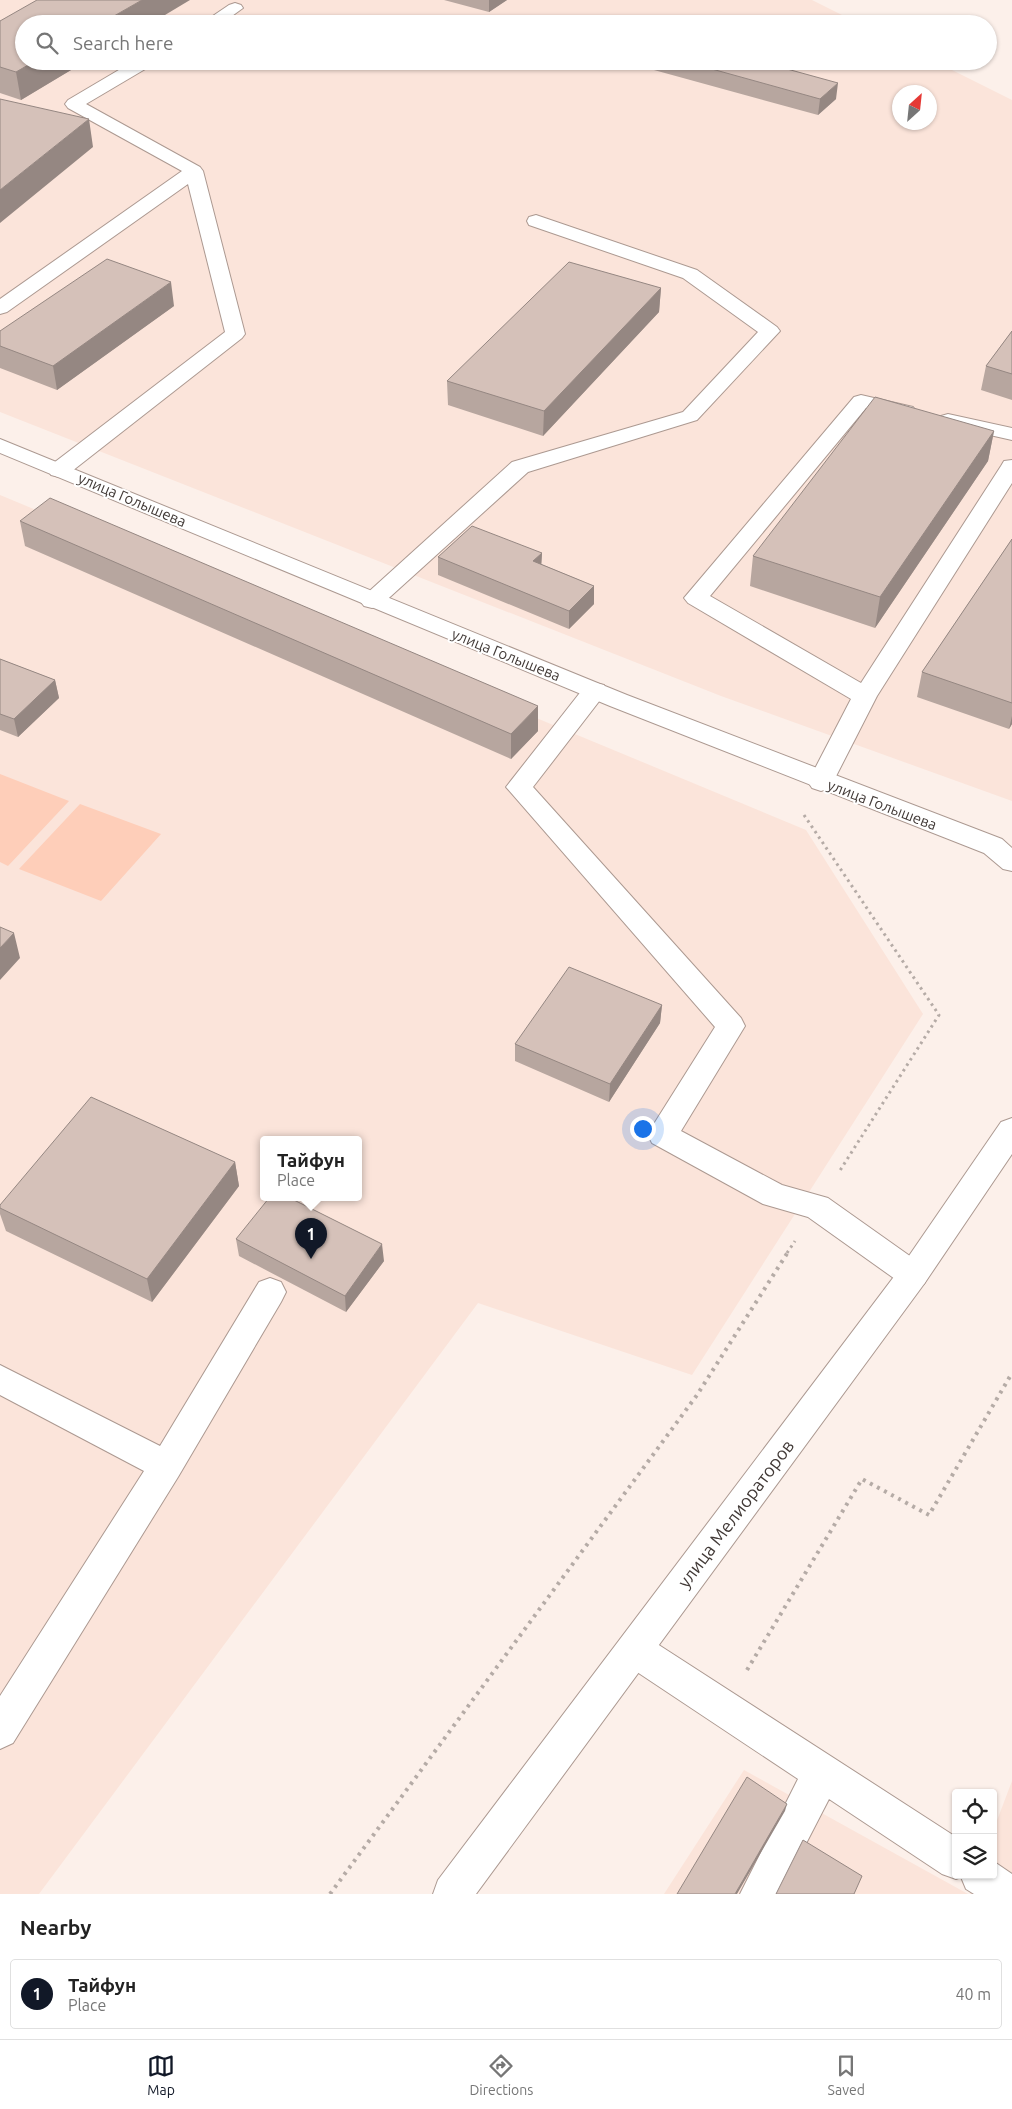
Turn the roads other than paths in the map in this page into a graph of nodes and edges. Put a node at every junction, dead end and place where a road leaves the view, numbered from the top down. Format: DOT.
graph roads {
  1 [pos="235,8"];
  2 [pos="224,15"];
  3 [pos="131,70"];
  4 [pos="194,172"];
  5 [pos="536,221"];
  6 [pos="0,308"];
  7 [pos="1012,434"];
  8 [pos="0,445"];
  9 [pos="1012,466"];
  10 [pos="59,470"];
  11 [pos="372,601"];
  12 [pos="595,691"];
  13 [pos="865,696"];
  14 [pos="821,782"];
  15 [pos="1012,862"];
  16 [pos="1012,1130"];
  17 [pos="913,1275"];
  18 [pos="270,1292"];
  19 [pos="0,1379"];
  20 [pos="166,1466"];
  21 [pos="636,1650"];
  22 [pos="0,1730"];
  23 [pos="822,1772"];
  24 [pos="952,1857"];
  25 [pos="986,1879"];
  26 [pos="452,1894"];
  27 [pos="759,1894"];
  28 [pos="1008,1894"];
  1 -- 2 [label="street"];
  3 -- 4 [label="street"];
  4 -- 6 [label="street"];
  4 -- 10 [label="street"];
  5 -- 11 [label="street"];
  7 -- 13 [label="street"];
  8 -- 10 [label="street, улица Голышева"];
  9 -- 13 [label="street"];
  10 -- 11 [label="street, улица Голышева"];
  11 -- 12 [label="street, улица Голышева"];
  12 -- 14 [label="street, улица Голышева"];
  12 -- 17 [label="street"];
  13 -- 14 [label="street"];
  14 -- 15 [label="street, улица Голышева"];
  16 -- 17 [label="street, улица Мелиораторов"];
  17 -- 21 [label="street, улица Мелиораторов"];
  18 -- 20 [label="street"];
  19 -- 20 [label="street"];
  20 -- 22 [label="street"];
  21 -- 23 [label="street"];
  21 -- 26 [label="street, улица Мелиораторов"];
  23 -- 24 [label="street"];
  23 -- 27 [label="street"];
  25 -- 28 [label="street"];
}
